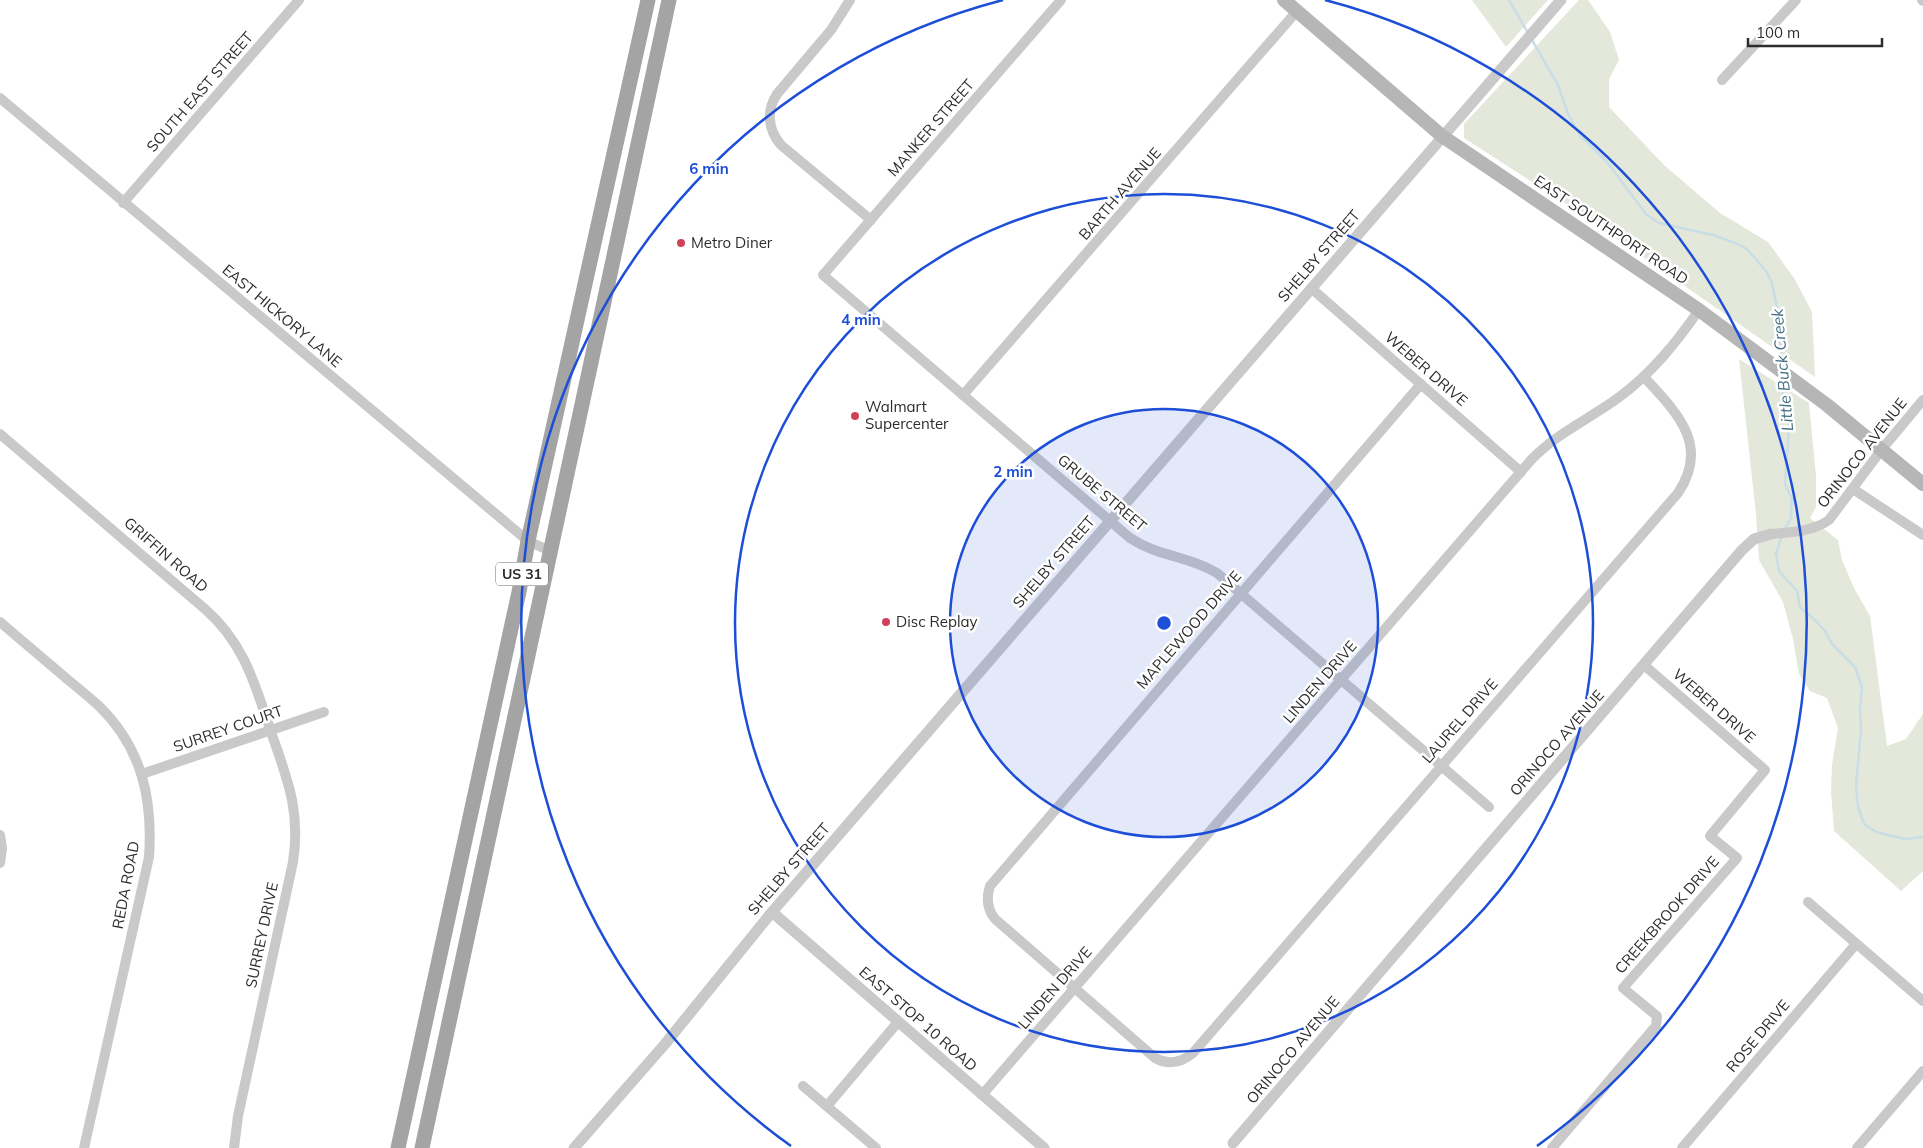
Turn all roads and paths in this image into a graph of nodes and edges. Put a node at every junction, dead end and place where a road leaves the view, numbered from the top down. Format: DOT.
graph roads {
  1 [pos="299,0"];
  2 [pos="648,0"];
  3 [pos="669,0"];
  4 [pos="850,0"];
  5 [pos="1061,0"];
  6 [pos="1284,0"];
  7 [pos="1561,0"];
  8 [pos="1796,0"];
  9 [pos="1297,12"];
  10 [pos="1722,80"];
  11 [pos="0,98"];
  12 [pos="1442,136"];
  13 [pos="123,203"];
  14 [pos="871,220"];
  15 [pos="823,275"];
  16 [pos="1310,288"];
  17 [pos="1699,310"];
  18 [pos="1644,377"];
  19 [pos="1421,384"];
  20 [pos="963,395"];
  21 [pos="1923,400"];
  22 [pos="0,434"];
  23 [pos="1882,449"];
  24 [pos="1522,472"];
  25 [pos="1923,484"];
  26 [pos="1853,489"];
  27 [pos="1111,519"];
  28 [pos="1771,534"];
  29 [pos="1923,535"];
  30 [pos="528,541"];
  31 [pos="550,551"];
  32 [pos="1241,593"];
  33 [pos="0,622"];
  34 [pos="1644,665"];
  35 [pos="1342,679"];
  36 [pos="324,712"];
  37 [pos="271,730"];
  38 [pos="1441,766"];
  39 [pos="1765,770"];
  40 [pos="142,774"];
  41 [pos="1489,806"];
  42 [pos="0,835"];
  43 [pos="0,863"];
  44 [pos="1808,902"];
  45 [pos="772,912"];
  46 [pos="1856,944"];
  47 [pos="1074,988"];
  48 [pos="1923,1001"];
  49 [pos="898,1022"];
  50 [pos="1923,1071"];
  51 [pos="803,1086"];
  52 [pos="982,1095"];
  53 [pos="827,1106"];
  54 [pos="1236,1145"];
  55 [pos="84,1148"];
  56 [pos="234,1148"];
  57 [pos="398,1148"];
  58 [pos="422,1148"];
  59 [pos="574,1148"];
  60 [pos="876,1148"];
  61 [pos="1044,1148"];
  62 [pos="1552,1148"];
  63 [pos="1682,1148"];
  64 [pos="1857,1148"];
  1 -- 13 [label="street, SOUTH EAST STREET"];
  2 -- 30 [label="main road, US 31"];
  3 -- 31 [label="main road, US 31"];
  4 -- 14 [label="street"];
  5 -- 14 [label="street, MANKER STREET"];
  6 -- 9 [label="main road, EAST SOUTHPORT ROAD"];
  7 -- 12 [label="street, SHELBY STREET"];
  8 -- 10 [label="street"];
  9 -- 12 [label="main road, EAST SOUTHPORT ROAD"];
  9 -- 20 [label="street, BARTH AVENUE"];
  11 -- 13 [label="street, EAST HICKORY LANE"];
  12 -- 16 [label="street, SHELBY STREET"];
  12 -- 17 [label="main road, EAST SOUTHPORT ROAD"];
  13 -- 30 [label="street, EAST HICKORY LANE"];
  14 -- 15 [label="street, MANKER STREET"];
  15 -- 20 [label="street, GRUBE STREET"];
  16 -- 19 [label="street, WEBER DRIVE"];
  16 -- 27 [label="street, SHELBY STREET"];
  17 -- 18 [label="street, LINDEN DRIVE"];
  17 -- 23 [label="main road, EAST SOUTHPORT ROAD"];
  18 -- 24 [label="street, LINDEN DRIVE"];
  18 -- 38 [label="street, LAUREL DRIVE"];
  19 -- 24 [label="street, WEBER DRIVE"];
  19 -- 32 [label="street, MAPLEWOOD DRIVE"];
  20 -- 27 [label="street, GRUBE STREET"];
  21 -- 23 [label="street, ORINOCO AVENUE"];
  22 -- 37 [label="street, GRIFFIN ROAD"];
  23 -- 25 [label="main road, EAST SOUTHPORT ROAD"];
  23 -- 26 [label="street, ORINOCO AVENUE"];
  24 -- 35 [label="street, LINDEN DRIVE"];
  26 -- 28 [label="street, ORINOCO AVENUE"];
  26 -- 29 [label="street"];
  27 -- 32 [label="street, GRUBE STREET"];
  27 -- 45 [label="street, SHELBY STREET"];
  28 -- 34 [label="street, ORINOCO AVENUE"];
  30 -- 31 [label="street, EAST HICKORY LANE"];
  30 -- 57 [label="main road, US 31"];
  31 -- 58 [label="main road, US 31"];
  32 -- 35 [label="street, GRUBE STREET"];
  32 -- 47 [label="street, MAPLEWOOD DRIVE"];
  33 -- 40 [label="street, REDA ROAD"];
  34 -- 39 [label="street, WEBER DRIVE"];
  34 -- 54 [label="street, ORINOCO AVENUE"];
  35 -- 38 [label="street, GRUBE STREET"];
  35 -- 47 [label="street, LINDEN DRIVE"];
  36 -- 37 [label="street, SURREY COURT"];
  37 -- 40 [label="street, SURREY COURT"];
  37 -- 56 [label="street, SURREY DRIVE"];
  38 -- 41 [label="street, GRUBE STREET"];
  38 -- 47 [label="street, LAUREL DRIVE"];
  39 -- 62 [label="street, CREEKBROOK DRIVE"];
  40 -- 55 [label="street, REDA ROAD"];
  42 -- 43 [label="street"];
  44 -- 46 [label="street"];
  45 -- 49 [label="street, EAST STOP 10 ROAD"];
  45 -- 59 [label="street, SHELBY STREET"];
  46 -- 48 [label="street"];
  46 -- 63 [label="street, ROSE DRIVE"];
  47 -- 52 [label="street, LINDEN DRIVE"];
  49 -- 52 [label="street, EAST STOP 10 ROAD"];
  49 -- 53 [label="street"];
  50 -- 64 [label="street"];
  51 -- 53 [label="street"];
  52 -- 61 [label="street, EAST STOP 10 ROAD"];
  53 -- 60 [label="street"];
}
